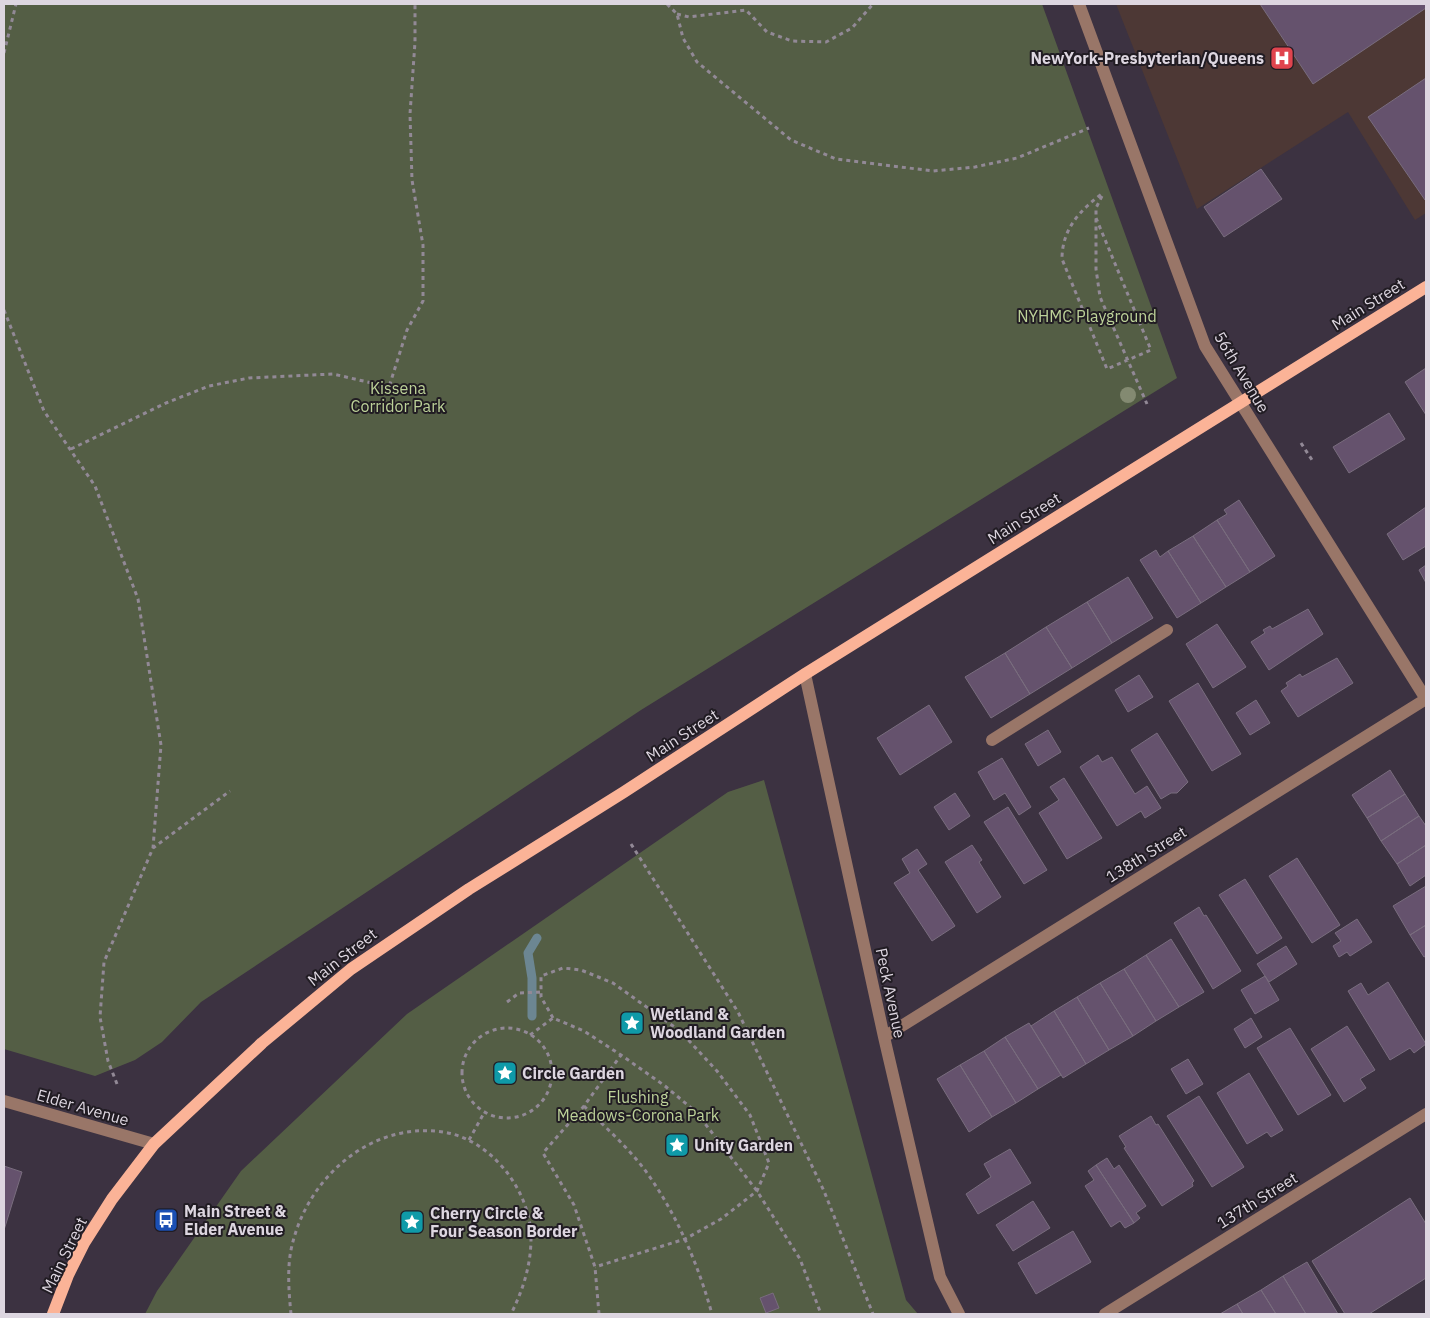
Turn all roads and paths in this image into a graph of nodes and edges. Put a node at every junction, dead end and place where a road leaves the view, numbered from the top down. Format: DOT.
graph roads {
  1 [pos="16,4"];
  2 [pos="415,4"];
  3 [pos="667,4"];
  4 [pos="746,4"];
  5 [pos="872,4"];
  6 [pos="1079,4"];
  7 [pos="746,10"];
  8 [pos="677,14"];
  9 [pos="4,52"];
  10 [pos="1090,128"];
  11 [pos="1096,218"];
  12 [pos="1426,287"];
  13 [pos="4,310"];
  14 [pos="1127,360"];
  15 [pos="1240,402"];
  16 [pos="1147,404"];
  17 [pos="1301,442"];
  18 [pos="70,449"];
  19 [pos="1312,460"];
  20 [pos="1167,630"];
  21 [pos="805,674"];
  22 [pos="1426,699"];
  23 [pos="992,740"];
  24 [pos="230,791"];
  25 [pos="632,844"];
  26 [pos="153,848"];
  27 [pos="541,992"];
  28 [pos="507,1002"];
  29 [pos="553,1018"];
  30 [pos="530,1034"];
  31 [pos="884,1037"];
  32 [pos="621,1055"];
  33 [pos="116,1084"];
  34 [pos="4,1101"];
  35 [pos="584,1106"];
  36 [pos="484,1113"];
  37 [pos="1426,1114"];
  38 [pos="469,1140"];
  39 [pos="154,1144"];
  40 [pos="757,1191"];
  41 [pos="686,1239"];
  42 [pos="595,1267"];
  43 [pos="53,1314"];
  44 [pos="291,1314"];
  45 [pos="511,1314"];
  46 [pos="599,1314"];
  47 [pos="712,1314"];
  48 [pos="821,1314"];
  49 [pos="873,1314"];
  50 [pos="959,1314"];
  51 [pos="1106,1314"];
  1 -- 9 [label="path"];
  2 -- 18 [label="path"];
  3 -- 8 [label="path"];
  4 -- 7 [label="path"];
  5 -- 7 [label="path"];
  6 -- 15 [label="street, 56th Avenue"];
  7 -- 8 [label="path"];
  8 -- 10 [label="path"];
  11 -- 14 [label="path"];
  11 -- 14 [label="path"];
  11 -- 14 [label="path"];
  12 -- 15 [label="main road, Main Street"];
  13 -- 18 [label="path"];
  14 -- 16 [label="path"];
  15 -- 21 [label="main road, Main Street"];
  15 -- 22 [label="street, 56th Avenue"];
  17 -- 19 [label="path"];
  18 -- 26 [label="path"];
  20 -- 23 [label="street"];
  21 -- 31 [label="street, Peck Avenue"];
  21 -- 39 [label="main road, Main Street"];
  22 -- 31 [label="street, 138th Street"];
  24 -- 26 [label="path"];
  25 -- 49 [label="path"];
  26 -- 33 [label="path"];
  27 -- 28 [label="path"];
  27 -- 29 [label="path"];
  27 -- 40 [label="path"];
  29 -- 30 [label="path"];
  29 -- 32 [label="path"];
  30 -- 36 [label="path"];
  30 -- 36 [label="path"];
  31 -- 50 [label="street, Peck Avenue"];
  32 -- 35 [label="path"];
  32 -- 40 [label="path"];
  34 -- 39 [label="street, Elder Avenue"];
  35 -- 41 [label="path"];
  35 -- 42 [label="path"];
  36 -- 38 [label="path"];
  37 -- 51 [label="street, 137th Street"];
  38 -- 44 [label="path"];
  38 -- 45 [label="path"];
  39 -- 43 [label="main road, Main Street"];
  40 -- 41 [label="path"];
  40 -- 48 [label="path"];
  41 -- 42 [label="path"];
  41 -- 47 [label="path"];
  42 -- 46 [label="path"];
}
